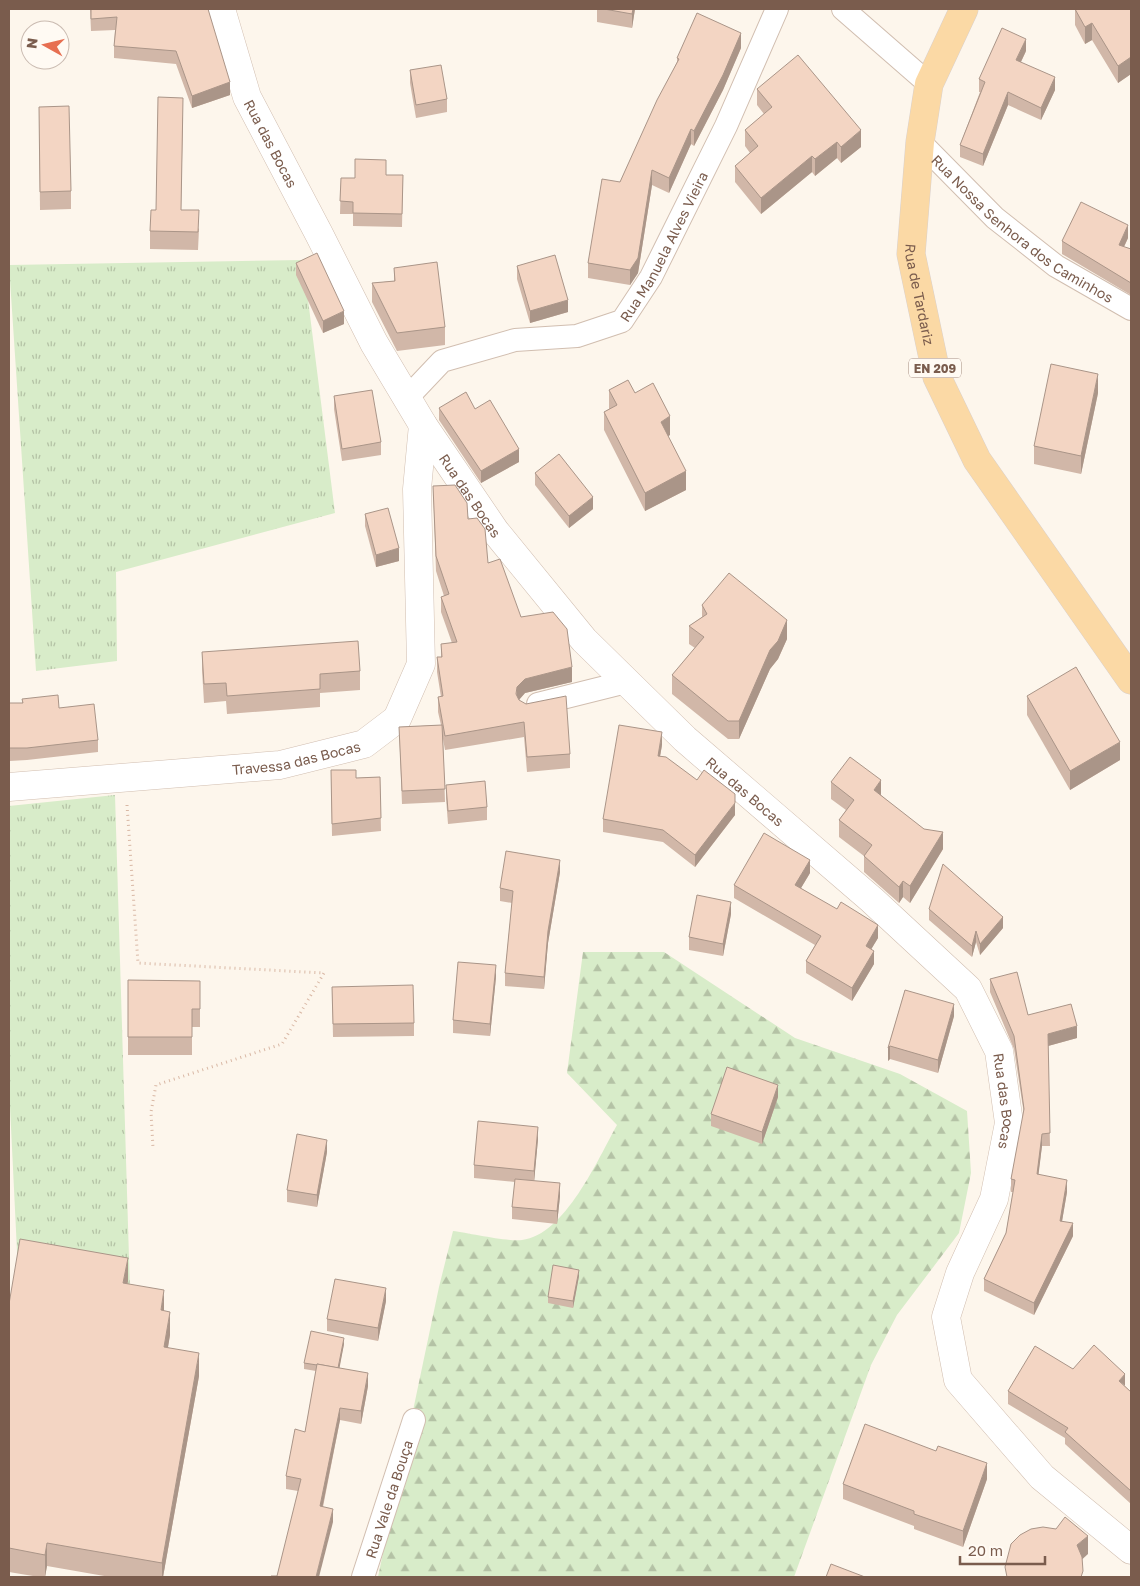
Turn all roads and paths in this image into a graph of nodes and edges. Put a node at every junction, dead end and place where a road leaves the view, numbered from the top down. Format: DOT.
graph roads {
  1 [pos="221,9"];
  2 [pos="777,9"];
  3 [pos="843,9"];
  4 [pos="964,9"];
  5 [pos="929,84"];
  6 [pos="920,142"];
  7 [pos="1131,309"];
  8 [pos="406,398"];
  9 [pos="423,426"];
  10 [pos="1131,680"];
  11 [pos="626,682"];
  12 [pos="529,706"];
  13 [pos="125,777"];
  14 [pos="9,787"];
  15 [pos="153,1148"];
  16 [pos="414,1420"];
  17 [pos="1131,1550"];
  18 [pos="364,1577"];
  1 -- 8 [label="street, Rua das Bocas"];
  2 -- 8 [label="street, Rua Manuela Alves Vieira"];
  3 -- 5 [label="street"];
  4 -- 5 [label="main road, Rua de Tardariz / EN 209"];
  5 -- 6 [label="main road, Rua de Tardariz / EN 209"];
  6 -- 7 [label="street, Rua Nossa Senhora dos Caminhos"];
  6 -- 10 [label="main road, Rua de Tardariz / EN 209"];
  8 -- 9 [label="street, Rua das Bocas"];
  9 -- 11 [label="street, Rua das Bocas"];
  9 -- 13 [label="street, Travessa das Bocas"];
  11 -- 12 [label="street"];
  11 -- 17 [label="street, Rua das Bocas"];
  13 -- 14 [label="street, Travessa das Bocas"];
  13 -- 15 [label="path"];
  16 -- 18 [label="street, Rua Vale da Bouça"];
}
